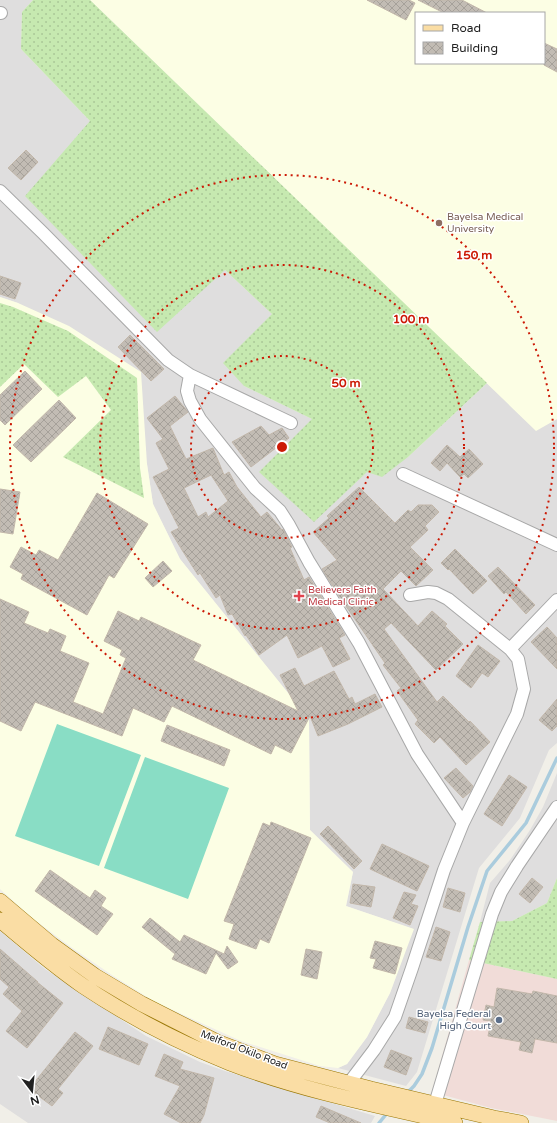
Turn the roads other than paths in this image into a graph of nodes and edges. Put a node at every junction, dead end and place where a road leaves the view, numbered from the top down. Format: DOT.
graph roads {
  1 [pos="0,191"];
  2 [pos="190,376"];
  3 [pos="290,423"];
  4 [pos="404,474"];
  5 [pos="557,545"];
  6 [pos="410,595"];
  7 [pos="557,600"];
  8 [pos="510,649"];
  9 [pos="557,807"];
  10 [pos="463,823"];
  11 [pos="0,901"];
  12 [pos="0,920"];
  13 [pos="349,1083"];
  14 [pos="433,1111"];
  15 [pos="455,1123"];
  16 [pos="522,1123"];
  1 -- 2 [label="street"];
  2 -- 3 [label="street"];
  2 -- 10 [label="street"];
  4 -- 5 [label="street"];
  6 -- 8 [label="street"];
  7 -- 8 [label="street"];
  8 -- 10 [label="street"];
  9 -- 14 [label="street"];
  10 -- 13 [label="street"];
  11 -- 13 [label="main road, Melford Okilo Road"];
  12 -- 14 [label="main road, Melford Okilo Road"];
  13 -- 14 [label="main road, Melford Okilo Road"];
  14 -- 15 [label="main road, Melford Okilo Road"];
  14 -- 16 [label="main road, Melford Okilo Road"];
}
